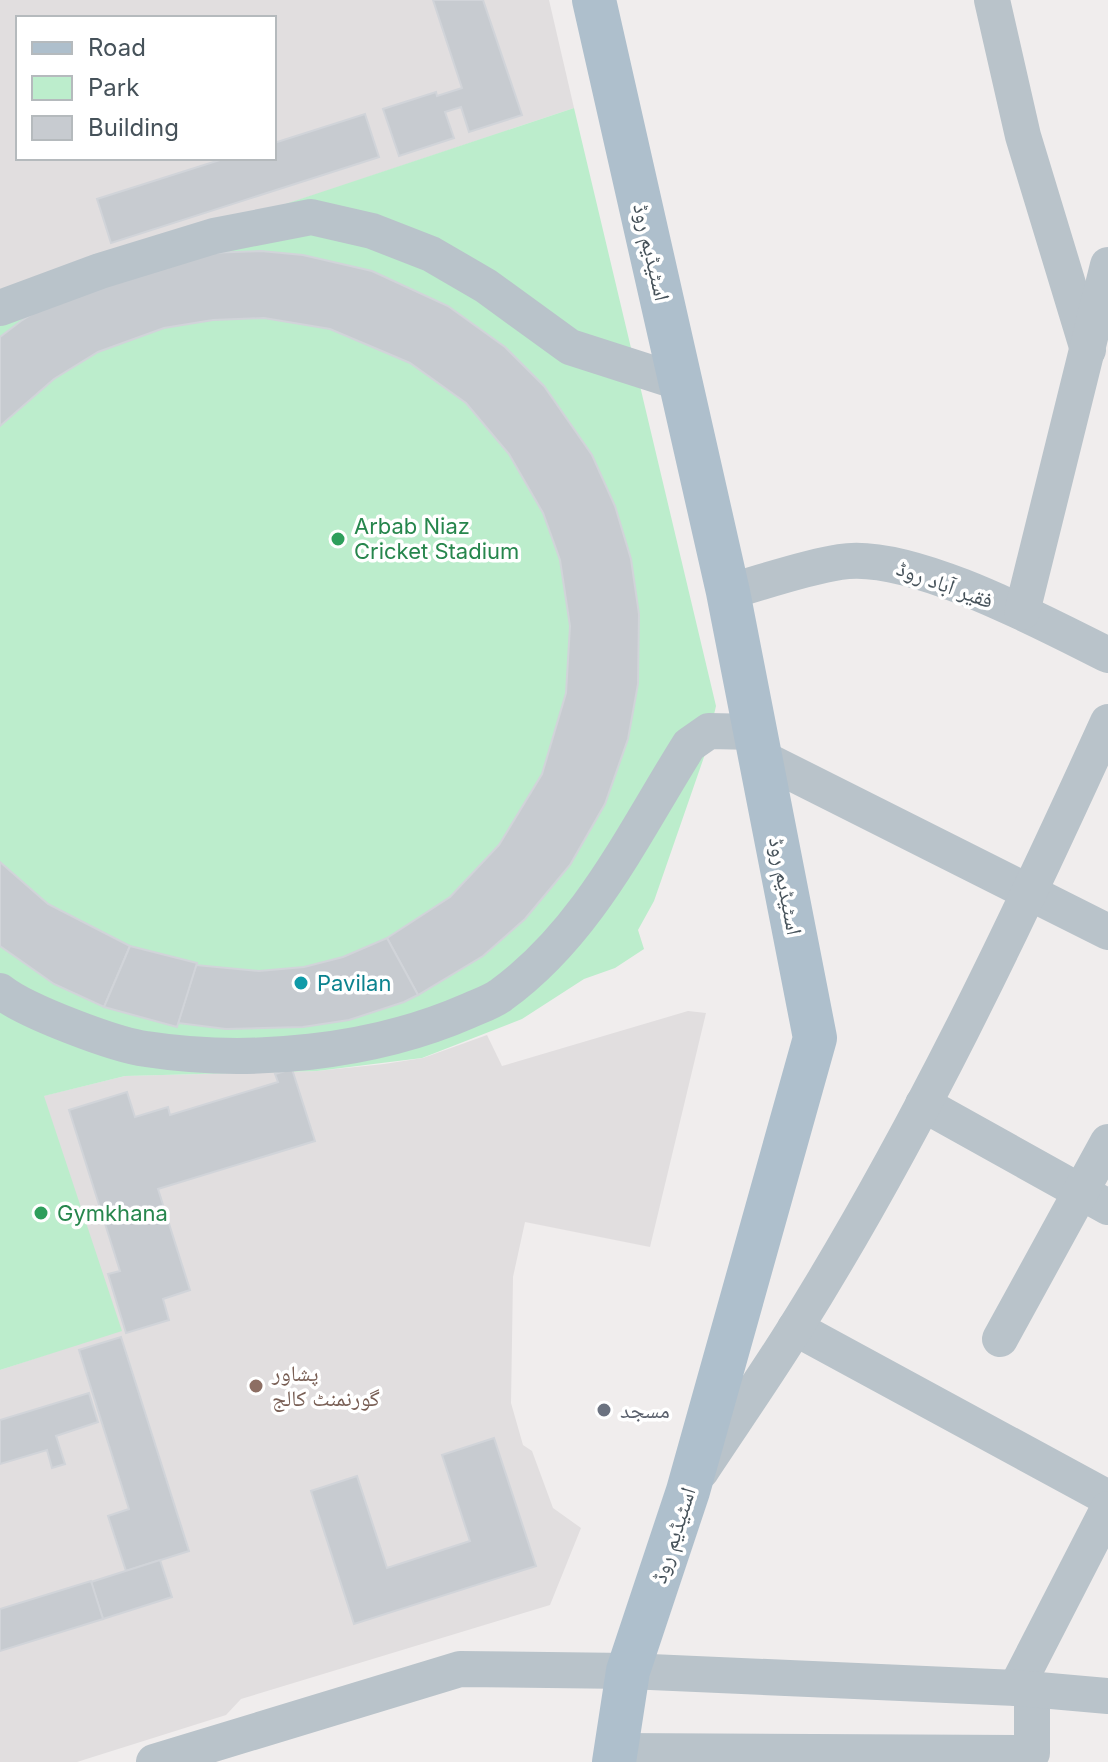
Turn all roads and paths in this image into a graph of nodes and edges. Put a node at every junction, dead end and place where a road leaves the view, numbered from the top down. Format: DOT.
graph roads {
  1 [pos="594,0"];
  2 [pos="992,0"];
  3 [pos="1106,281"];
  4 [pos="0,308"];
  5 [pos="1088,350"];
  6 [pos="682,383"];
  7 [pos="728,592"];
  8 [pos="1022,612"];
  9 [pos="1108,655"];
  10 [pos="1108,722"];
  11 [pos="759,745"];
  12 [pos="1031,891"];
  13 [pos="1108,932"];
  14 [pos="0,991"];
  15 [pos="923,1104"];
  16 [pos="1108,1142"];
  17 [pos="1094,1200"];
  18 [pos="795,1328"];
  19 [pos="1000,1339"];
  20 [pos="688,1491"];
  21 [pos="1108,1498"];
  22 [pos="1108,1509"];
  23 [pos="628,1671"];
  24 [pos="1024,1688"];
  25 [pos="1108,1696"];
  26 [pos="615,1759"];
  27 [pos="154,1762"];
  1 -- 6 [label="main road, اسٹیڈیم روڈ"];
  2 -- 5 [label="street"];
  3 -- 5 [label="street"];
  4 -- 6 [label="street"];
  5 -- 8 [label="street"];
  6 -- 7 [label="main road, اسٹیڈیم روڈ"];
  7 -- 8 [label="street, فقیر آباد روڈ"];
  7 -- 11 [label="main road, اسٹیڈیم روڈ"];
  8 -- 9 [label="street, فقیر آباد روڈ"];
  10 -- 12 [label="street"];
  11 -- 12 [label="street"];
  11 -- 14 [label="street"];
  11 -- 20 [label="main road, اسٹیڈیم روڈ"];
  12 -- 13 [label="street"];
  12 -- 15 [label="street"];
  15 -- 17 [label="street"];
  15 -- 18 [label="street"];
  16 -- 17 [label="street"];
  17 -- 19 [label="street"];
  18 -- 20 [label="street"];
  18 -- 21 [label="street"];
  20 -- 23 [label="main road, اسٹیڈیم روڈ"];
  22 -- 24 [label="street"];
  23 -- 24 [label="street"];
  23 -- 26 [label="main road, اسٹیڈیم روڈ"];
  23 -- 27 [label="street"];
  24 -- 25 [label="street"];
  24 -- 26 [label="street"];
}
